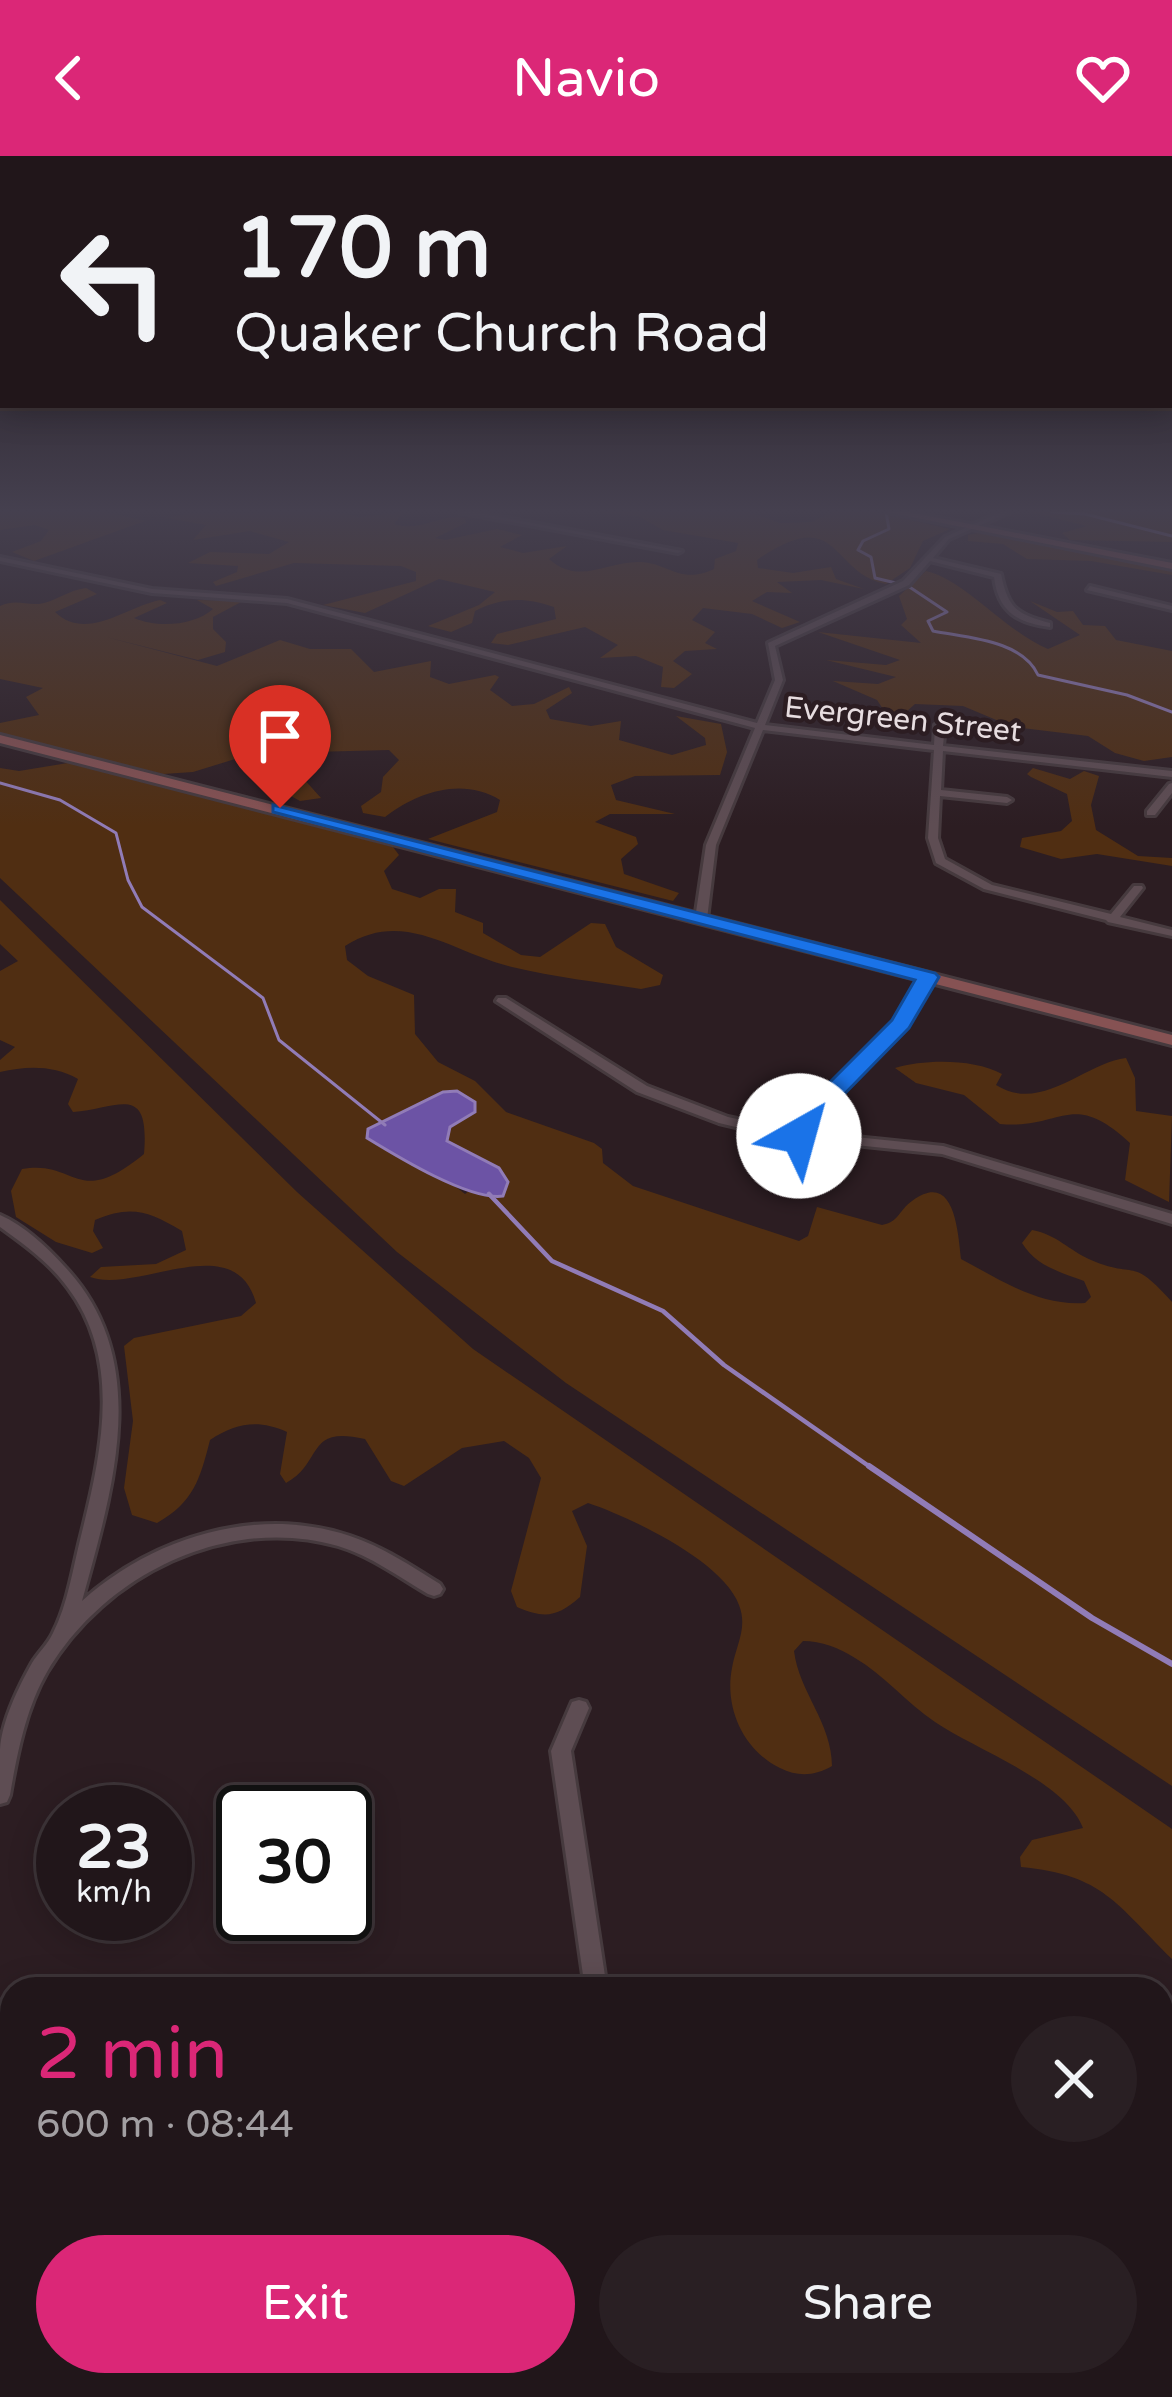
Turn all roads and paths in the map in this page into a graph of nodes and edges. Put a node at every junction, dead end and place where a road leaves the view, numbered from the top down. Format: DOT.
graph roads {
  1 [pos="347,617"];
  2 [pos="833,617"];
  3 [pos="1023,617"];
  4 [pos="1047,625"];
  5 [pos="757,723"];
  6 [pos="940,725"];
  7 [pos="0,739"];
  8 [pos="942,750"];
  9 [pos="1172,774"];
  10 [pos="1172,786"];
  11 [pos="937,793"];
  12 [pos="1007,800"];
  13 [pos="1151,813"];
  14 [pos="1138,888"];
  15 [pos="701,919"];
  16 [pos="1112,920"];
  17 [pos="1172,933"];
  18 [pos="928,977"];
  19 [pos="502,1001"];
  20 [pos="1172,1040"];
  21 [pos="799,1136"];
  22 [pos="0,1220"];
  23 [pos="1172,1220"];
  24 [pos="434,1589"];
  25 [pos="61,1638"];
  26 [pos="579,1708"];
  27 [pos="0,1795"];
  28 [pos="594,1977"];
  1 -- 5 [label="street, Evergreen Street"];
  2 -- 5 [label="street"];
  3 -- 4 [label="street"];
  5 -- 8 [label="street, Evergreen Street"];
  5 -- 15 [label="street"];
  6 -- 8 [label="street"];
  7 -- 15 [label="street"];
  8 -- 9 [label="street, Evergreen Street"];
  8 -- 11 [label="street"];
  10 -- 13 [label="street"];
  11 -- 12 [label="street"];
  11 -- 16 [label="street"];
  14 -- 16 [label="street"];
  15 -- 18 [label="street"];
  16 -- 17 [label="street"];
  18 -- 20 [label="street"];
  18 -- 21 [label="street"];
  19 -- 21 [label="street"];
  21 -- 23 [label="street"];
  22 -- 25 [label="street"];
  24 -- 25 [label="street"];
  25 -- 27 [label="street"];
  26 -- 28 [label="street"];
}
